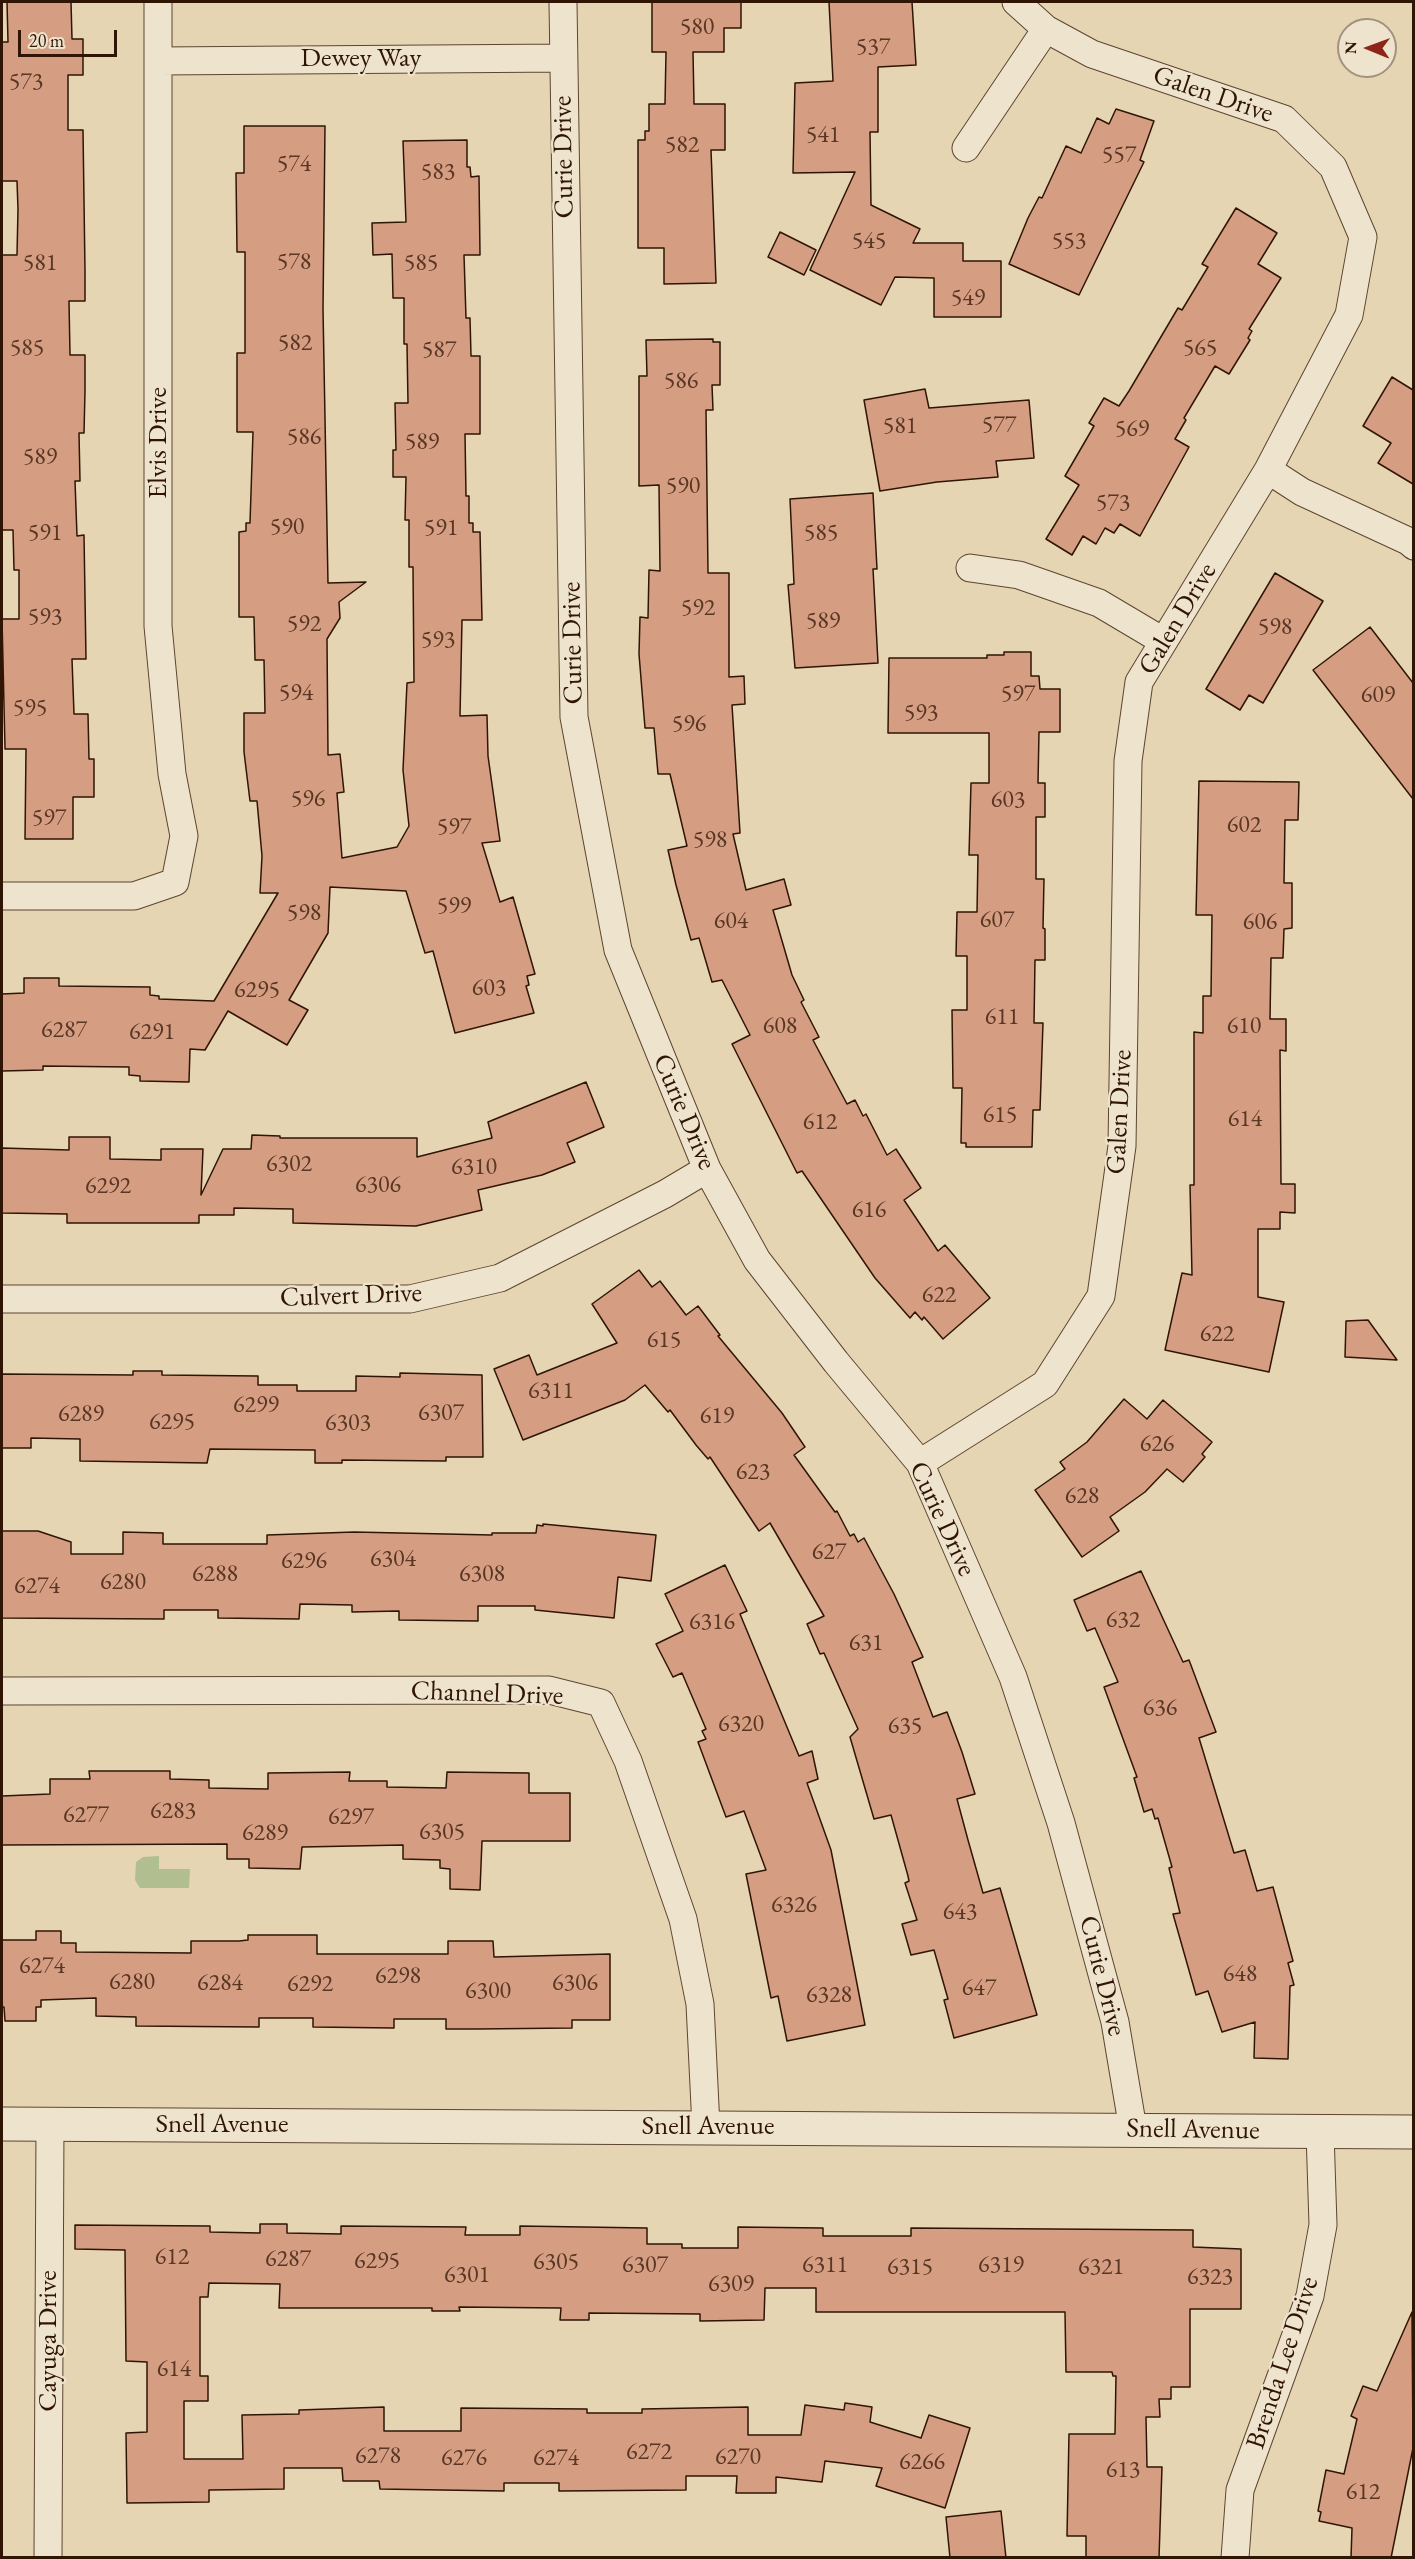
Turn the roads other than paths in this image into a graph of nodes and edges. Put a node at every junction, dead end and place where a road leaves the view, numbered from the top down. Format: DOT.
graph roads {
  1 [pos="158,2"];
  2 [pos="563,2"];
  3 [pos="1016,2"];
  4 [pos="1046,29"];
  5 [pos="563,58"];
  6 [pos="159,61"];
  7 [pos="966,148"];
  8 [pos="1268,470"];
  9 [pos="1413,546"];
  10 [pos="970,568"];
  11 [pos="1163,641"];
  12 [pos="2,896"];
  13 [pos="707,1169"];
  14 [pos="2,1299"];
  15 [pos="920,1463"];
  16 [pos="2,1691"];
  17 [pos="2,2124"];
  18 [pos="50,2124"];
  19 [pos="706,2127"];
  20 [pos="1133,2129"];
  21 [pos="1320,2132"];
  22 [pos="1413,2132"];
  23 [pos="48,2558"];
  24 [pos="1235,2558"];
  1 -- 6 [label="street, Elvis Drive"];
  2 -- 5 [label="street, Curie Drive"];
  3 -- 4 [label="street, Galen Drive"];
  4 -- 7 [label="street"];
  4 -- 8 [label="street, Galen Drive"];
  5 -- 6 [label="street, Dewey Way"];
  5 -- 13 [label="street, Curie Drive"];
  6 -- 12 [label="street, Elvis Drive"];
  8 -- 9 [label="street"];
  8 -- 11 [label="street, Galen Drive"];
  10 -- 11 [label="street"];
  11 -- 15 [label="street, Galen Drive"];
  13 -- 14 [label="street, Culvert Drive"];
  13 -- 15 [label="street, Curie Drive"];
  15 -- 20 [label="street, Curie Drive"];
  16 -- 19 [label="street, Channel Drive"];
  17 -- 18 [label="street, Snell Avenue"];
  18 -- 19 [label="street, Snell Avenue"];
  18 -- 23 [label="street, Cayuga Drive"];
  19 -- 20 [label="street, Snell Avenue"];
  20 -- 21 [label="street, Snell Avenue"];
  21 -- 22 [label="street, Snell Avenue"];
  21 -- 24 [label="street, Brenda Lee Drive"];
}
